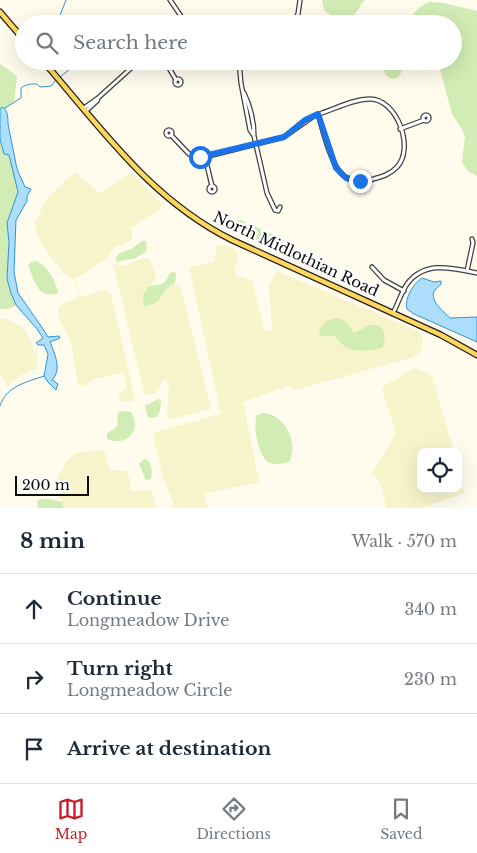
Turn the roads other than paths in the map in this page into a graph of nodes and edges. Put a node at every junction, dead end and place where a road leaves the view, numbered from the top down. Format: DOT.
graph roads {
  1 [pos="170,0"];
  2 [pos="300,0"];
  3 [pos="0,12"];
  4 [pos="180,15"];
  5 [pos="298,15"];
  6 [pos="15,30"];
  7 [pos="51,70"];
  8 [pos="129,70"];
  9 [pos="170,70"];
  10 [pos="240,70"];
  11 [pos="176,80"];
  12 [pos="85,110"];
  13 [pos="318,114"];
  14 [pos="424,120"];
  15 [pos="400,129"];
  16 [pos="171,135"];
  17 [pos="255,144"];
  18 [pos="204,156"];
  19 [pos="212,186"];
  20 [pos="273,206"];
  21 [pos="472,239"];
  22 [pos="372,268"];
  23 [pos="467,271"];
  24 [pos="477,273"];
  25 [pos="404,291"];
  26 [pos="393,313"];
  27 [pos="477,355"];
  1 -- 4 [label="street"];
  2 -- 5 [label="street"];
  3 -- 6 [label="main road"];
  7 -- 12 [label="main road, North Midlothian Road"];
  8 -- 12 [label="street"];
  9 -- 11 [label="street"];
  10 -- 17 [label="street"];
  12 -- 26 [label="main road, North Midlothian Road"];
  13 -- 15 [label="street"];
  13 -- 15 [label="street"];
  13 -- 17 [label="street"];
  14 -- 15 [label="street"];
  16 -- 18 [label="street"];
  17 -- 18 [label="street"];
  17 -- 20 [label="street"];
  18 -- 19 [label="street"];
  21 -- 23 [label="street"];
  22 -- 25 [label="street"];
  23 -- 24 [label="street"];
  23 -- 25 [label="street"];
  25 -- 26 [label="street"];
  26 -- 27 [label="main road, North Midlothian Road"];
}
